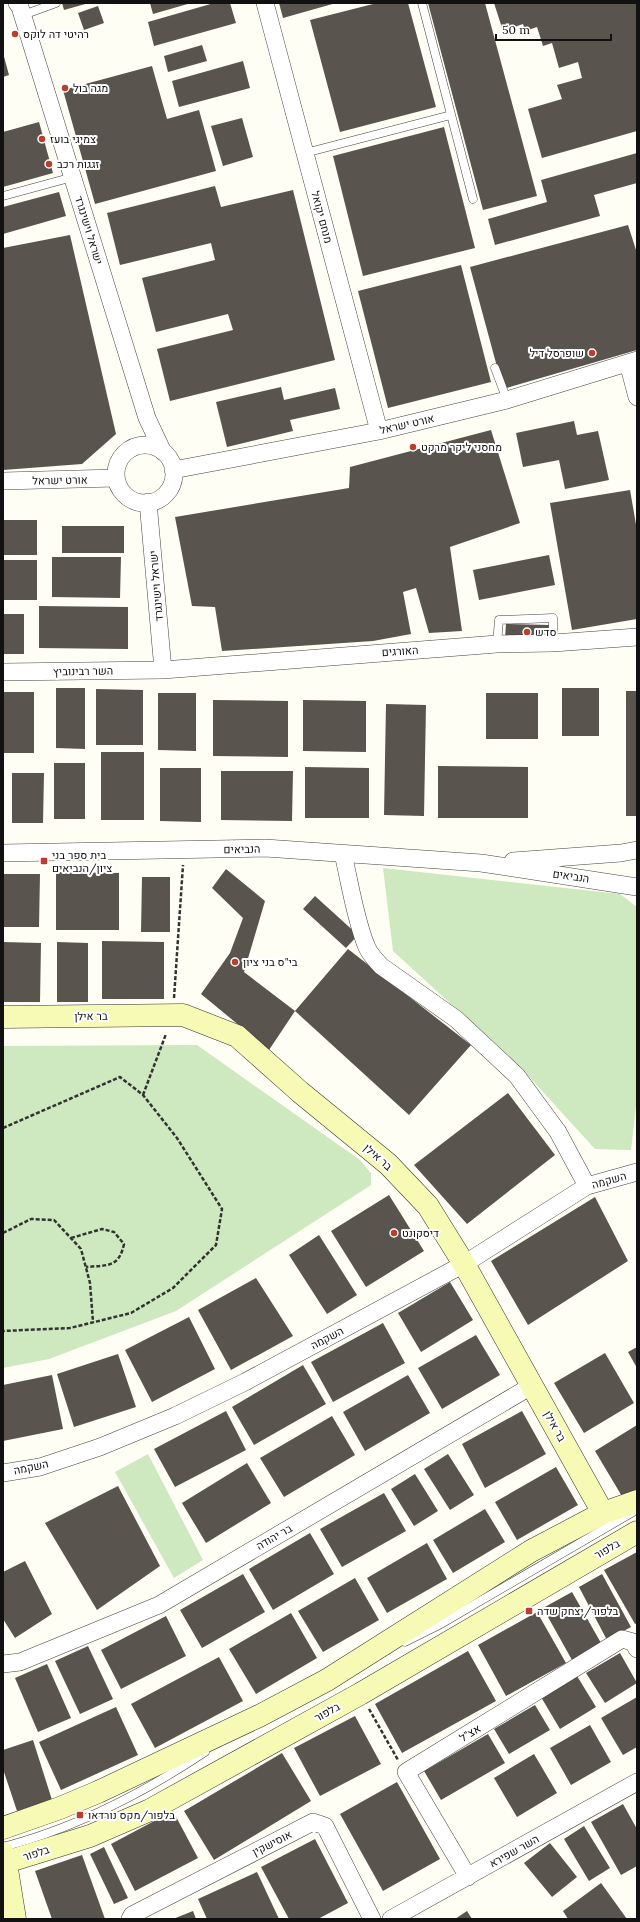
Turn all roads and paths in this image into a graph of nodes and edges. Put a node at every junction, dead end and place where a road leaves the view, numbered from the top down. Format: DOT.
graph roads {
  1 [pos="56,3"];
  2 [pos="265,3"];
  3 [pos="422,3"];
  4 [pos="20,7"];
  5 [pos="451,115"];
  6 [pos="305,153"];
  7 [pos="73,177"];
  8 [pos="3,196"];
  9 [pos="473,199"];
  10 [pos="632,361"];
  11 [pos="495,368"];
  12 [pos="637,396"];
  13 [pos="507,400"];
  14 [pos="379,431"];
  15 [pos="163,452"];
  16 [pos="173,470"];
  17 [pos="116,478"];
  18 [pos="3,481"];
  19 [pos="148,502"];
  20 [pos="637,637"];
  21 [pos="552,643"];
  22 [pos="497,644"];
  23 [pos="163,670"];
  24 [pos="3,672"];
  25 [pos="184,850"];
  26 [pos="637,850"];
  27 [pos="3,853"];
  28 [pos="343,854"];
  29 [pos="481,863"];
  30 [pos="637,886"];
  31 [pos="173,1015"];
  32 [pos="3,1017"];
  33 [pos="142,1095"];
  34 [pos="3,1128"];
  35 [pos="637,1172"];
  36 [pos="587,1186"];
  37 [pos="3,1233"];
  38 [pos="71,1238"];
  39 [pos="464,1264"];
  40 [pos="86,1267"];
  41 [pos="93,1322"];
  42 [pos="3,1331"];
  43 [pos="533,1385"];
  44 [pos="3,1473"];
  45 [pos="637,1501"];
  46 [pos="637,1509"];
  47 [pos="603,1513"];
  48 [pos="637,1532"];
  49 [pos="637,1649"];
  50 [pos="3,1664"];
  51 [pos="327,1680"];
  52 [pos="360,1694"];
  53 [pos="259,1716"];
  54 [pos="406,1772"];
  55 [pos="637,1782"];
  56 [pos="3,1828"];
  57 [pos="90,1836"];
  58 [pos="39,1838"];
  59 [pos="4,1857"];
  60 [pos="468,1877"];
  61 [pos="3,1909"];
  62 [pos="8,1919"];
  63 [pos="15,1919"];
  64 [pos="130,1919"];
  65 [pos="372,1919"];
  66 [pos="391,1919"];
  1 -- 4 [label="lane"];
  2 -- 6 [label="street, מנחם יקואל"];
  3 -- 5 [label="lane"];
  4 -- 7 [label="street, ישראל וישינגרד"];
  5 -- 6 [label="lane"];
  5 -- 9 [label="lane"];
  6 -- 14 [label="street, מנחם יקואל"];
  7 -- 8 [label="lane"];
  7 -- 15 [label="street, ישראל וישינגרד"];
  10 -- 12 [label="street"];
  10 -- 13 [label="street, אורט ישראל"];
  11 -- 13 [label="lane"];
  13 -- 14 [label="street, אורט ישראל"];
  14 -- 16 [label="street, אורט ישראל"];
  15 -- 16 [label="street"];
  15 -- 17 [label="street"];
  16 -- 19 [label="street"];
  17 -- 18 [label="street, אורט ישראל"];
  17 -- 19 [label="street"];
  19 -- 23 [label="street, ישראל וישינגרד"];
  20 -- 21 [label="street, האורגים"];
  21 -- 22 [label="street, האורגים"];
  21 -- 22 [label="lane"];
  22 -- 23 [label="street, האורגים"];
  23 -- 24 [label="street, השר רבינוביץ"];
  25 -- 27 [label="street, הנביאים"];
  25 -- 28 [label="street, הנביאים"];
  25 -- 31 [label="path"];
  26 -- 29 [label="street, הנביאים"];
  28 -- 29 [label="street, הנביאים"];
  28 -- 36 [label="street"];
  29 -- 30 [label="street, הנביאים"];
  31 -- 32 [label="street, בר אילן"];
  31 -- 33 [label="path"];
  31 -- 39 [label="street, בר אילן"];
  33 -- 34 [label="path"];
  33 -- 41 [label="path"];
  35 -- 36 [label="street, השקמה"];
  36 -- 39 [label="street, השקמה"];
  37 -- 38 [label="path"];
  38 -- 40 [label="path"];
  38 -- 40 [label="path"];
  39 -- 43 [label="street, בר אילן"];
  39 -- 44 [label="street, השקמה"];
  40 -- 41 [label="path"];
  41 -- 42 [label="path"];
  43 -- 47 [label="street, בר אילן"];
  43 -- 50 [label="street, בר יהודה"];
  45 -- 47 [label="street"];
  46 -- 51 [label="lane"];
  47 -- 51 [label="street"];
  48 -- 52 [label="street, בלפור"];
  49 -- 54 [label="street, אצ\"ל"];
  51 -- 53 [label="street"];
  52 -- 54 [label="path"];
  52 -- 57 [label="street, בלפור"];
  53 -- 56 [label="street"];
  53 -- 58 [label="lane"];
  54 -- 60 [label="street"];
  55 -- 60 [label="street, השר שפירא"];
  57 -- 58 [label="lane"];
  57 -- 59 [label="street, בלפור"];
  58 -- 59 [label="lane"];
  59 -- 63 [label="street"];
  60 -- 66 [label="street, השר שפירא"];
  61 -- 62 [label="street"];
  64 -- 65 [label="street, אוסישקין"];
}
